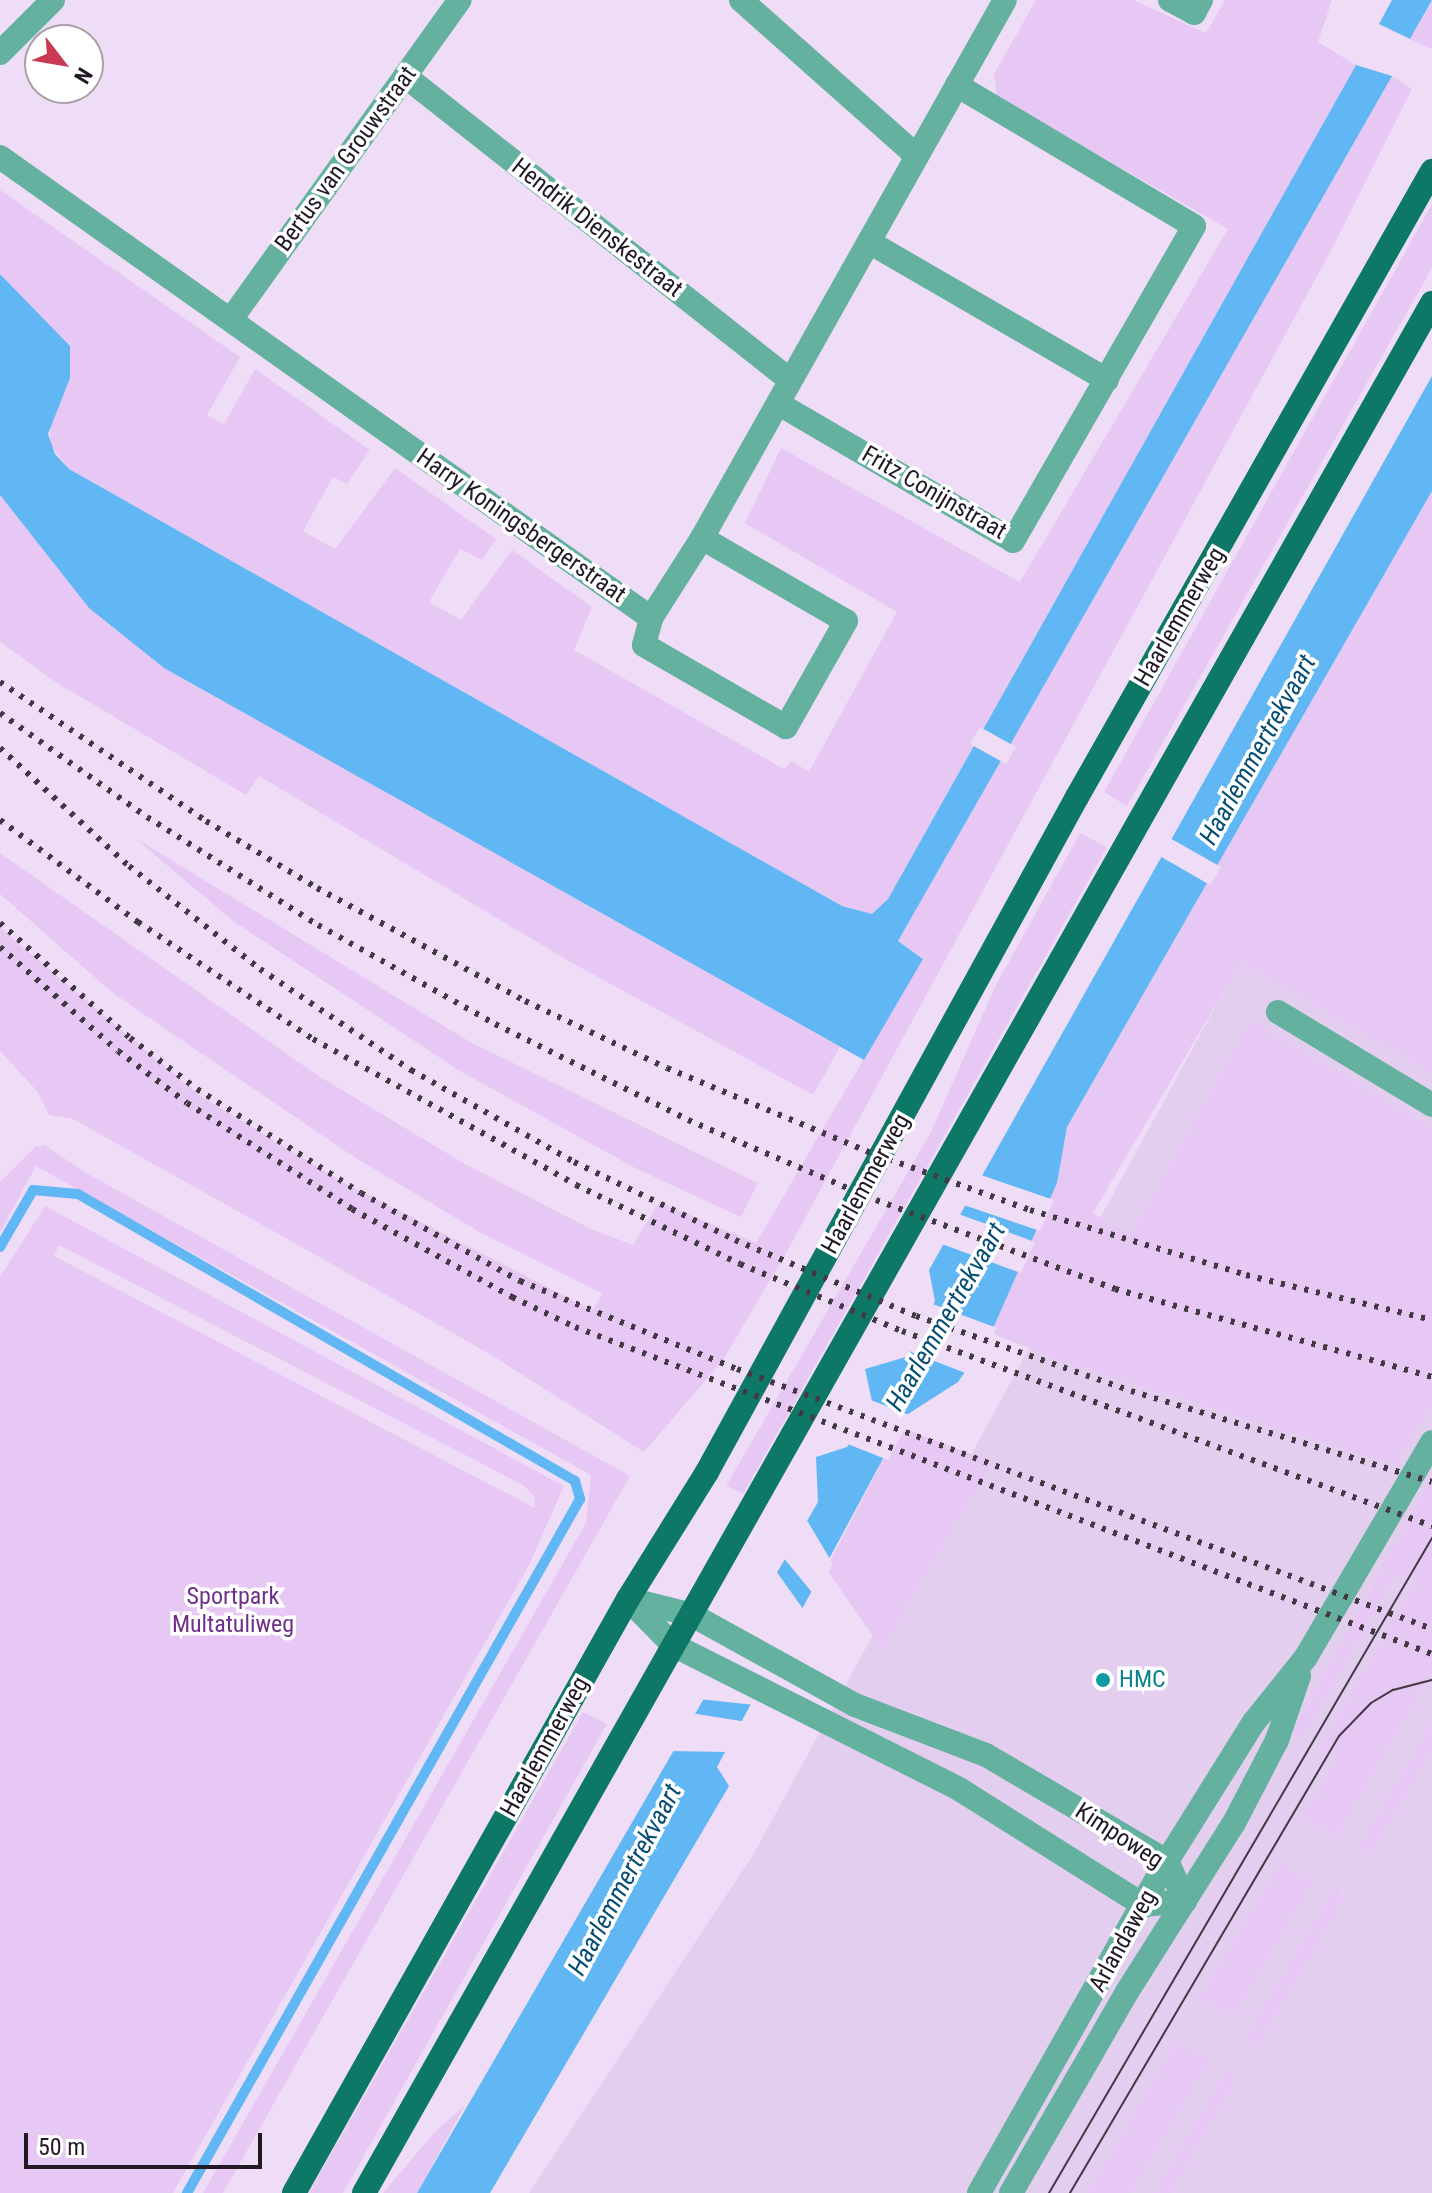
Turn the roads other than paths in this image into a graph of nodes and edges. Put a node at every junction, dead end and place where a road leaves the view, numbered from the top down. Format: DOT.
graph roads {
  1 [pos="53,0"];
  2 [pos="460,0"];
  3 [pos="741,0"];
  4 [pos="1005,0"];
  5 [pos="1170,0"];
  6 [pos="1201,0"];
  7 [pos="0,53"];
  8 [pos="405,76"];
  9 [pos="957,85"];
  10 [pos="917,156"];
  11 [pos="0,157"];
  12 [pos="1432,171"];
  13 [pos="869,242"];
  14 [pos="1432,303"];
  15 [pos="232,318"];
  16 [pos="789,379"];
  17 [pos="1107,380"];
  18 [pos="779,404"];
  19 [pos="702,538"];
  20 [pos="651,618"];
  21 [pos="1278,1012"];
  22 [pos="1432,1105"];
  23 [pos="1432,1442"];
  24 [pos="628,1599"];
  25 [pos="692,1615"];
  26 [pos="673,1645"];
  27 [pos="1306,1657"];
  28 [pos="1167,1861"];
  29 [pos="1185,1901"];
  30 [pos="1143,1905"];
  31 [pos="294,2193"];
  32 [pos="364,2193"];
  33 [pos="979,2193"];
  34 [pos="1011,2193"];
  1 -- 7 [label="street"];
  2 -- 8 [label="street, Bertus van Grouwstraat"];
  3 -- 10 [label="street"];
  4 -- 9 [label="street"];
  5 -- 6 [label="street"];
  8 -- 15 [label="street, Bertus van Grouwstraat"];
  8 -- 16 [label="street, Hendrik Dienskestraat"];
  9 -- 10 [label="street"];
  9 -- 17 [label="street, Fritz Conijnstraat"];
  10 -- 13 [label="street"];
  11 -- 15 [label="street, Harry Koningsbergerstraat"];
  12 -- 24 [label="main road, Haarlemmerweg"];
  13 -- 16 [label="street"];
  13 -- 17 [label="street"];
  14 -- 25 [label="main road"];
  15 -- 20 [label="street, Harry Koningsbergerstraat"];
  16 -- 18 [label="street"];
  17 -- 18 [label="street, Fritz Conijnstraat"];
  18 -- 19 [label="street"];
  19 -- 20 [label="street"];
  19 -- 20 [label="street, Harry Koningsbergerstraat"];
  21 -- 22 [label="street"];
  23 -- 27 [label="street, Arlandaweg"];
  24 -- 25 [label="street, Kimpoweg"];
  24 -- 26 [label="street, Kimpoweg"];
  24 -- 31 [label="main road, Haarlemmerweg"];
  25 -- 26 [label="main road"];
  25 -- 28 [label="street, Kimpoweg"];
  26 -- 30 [label="street, Kimpoweg"];
  26 -- 32 [label="main road"];
  27 -- 28 [label="street, Arlandaweg"];
  27 -- 29 [label="street, Arlandaweg"];
  28 -- 29 [label="street, Kimpoweg"];
  28 -- 30 [label="street, Arlandaweg"];
  29 -- 30 [label="street, Kimpoweg"];
  29 -- 34 [label="street, Arlandaweg"];
  30 -- 33 [label="street, Arlandaweg"];
}
